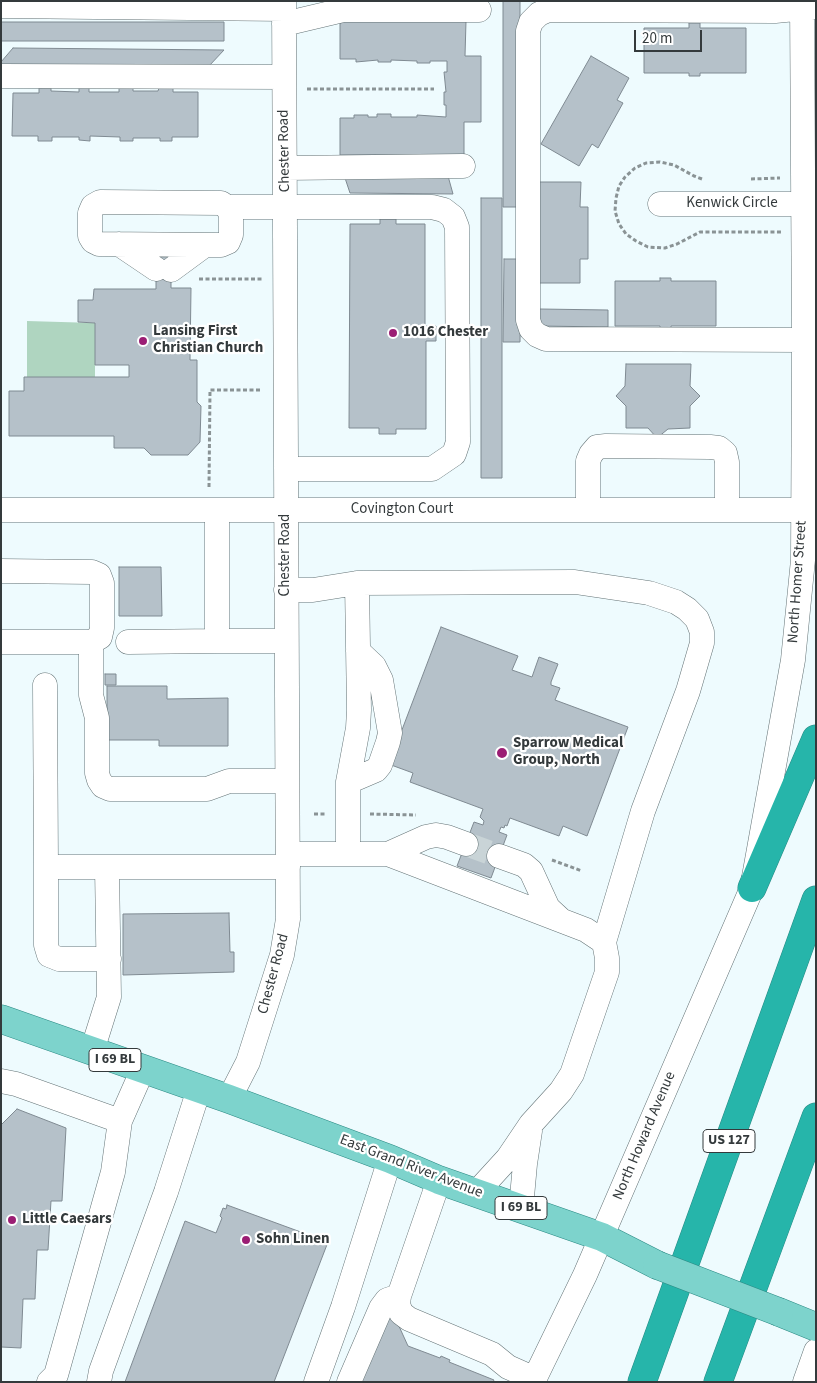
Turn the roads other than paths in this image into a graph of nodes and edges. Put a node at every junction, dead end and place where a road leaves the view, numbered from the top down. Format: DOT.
graph roads {
  1 [pos="30,4"];
  2 [pos="186,4"];
  3 [pos="807,5"];
  4 [pos="1,6"];
  5 [pos="479,10"];
  6 [pos="284,11"];
  7 [pos="1,76"];
  8 [pos="284,83"];
  9 [pos="809,144"];
  10 [pos="463,166"];
  11 [pos="285,168"];
  12 [pos="660,204"];
  13 [pos="809,204"];
  14 [pos="227,207"];
  15 [pos="285,207"];
  16 [pos="119,244"];
  17 [pos="205,245"];
  18 [pos="808,348"];
  19 [pos="286,469"];
  20 [pos="1,510"];
  21 [pos="213,510"];
  22 [pos="286,510"];
  23 [pos="588,510"];
  24 [pos="727,510"];
  25 [pos="802,510"];
  26 [pos="1,572"];
  27 [pos="357,583"];
  28 [pos="286,590"];
  29 [pos="217,641"];
  30 [pos="286,641"];
  31 [pos="1,642"];
  32 [pos="91,642"];
  33 [pos="128,642"];
  34 [pos="358,651"];
  35 [pos="45,685"];
  36 [pos="816,739"];
  37 [pos="287,781"];
  38 [pos="348,782"];
  39 [pos="466,844"];
  40 [pos="348,854"];
  41 [pos="388,854"];
  42 [pos="499,856"];
  43 [pos="288,860"];
  44 [pos="46,867"];
  45 [pos="107,867"];
  46 [pos="752,888"];
  47 [pos="816,900"];
  48 [pos="561,920"];
  49 [pos="604,942"];
  50 [pos="108,959"];
  51 [pos="1,1020"];
  52 [pos="92,1051"];
  53 [pos="143,1069"];
  54 [pos="8,1082"];
  55 [pos="199,1089"];
  56 [pos="229,1100"];
  57 [pos="816,1117"];
  58 [pos="120,1121"];
  59 [pos="531,1124"];
  60 [pos="390,1159"];
  61 [pos="439,1180"];
  62 [pos="476,1193"];
  63 [pos="521,1208"];
  64 [pos="602,1236"];
  65 [pos="399,1296"];
  66 [pos="816,1327"];
  67 [pos="816,1351"];
  68 [pos="534,1380"];
  69 [pos="49,1382"];
  70 [pos="99,1382"];
  71 [pos="316,1382"];
  72 [pos="349,1382"];
  73 [pos="642,1382"];
  74 [pos="718,1382"];
  75 [pos="805,1382"];
  1 -- 2 [label="street"];
  1 -- 4 [label="street"];
  2 -- 6 [label="street"];
  3 -- 9 [label="street, North Homer Street"];
  3 -- 18 [label="street"];
  5 -- 6 [label="street"];
  6 -- 8 [label="street, Chester Road"];
  7 -- 8 [label="street"];
  8 -- 11 [label="street, Chester Road"];
  9 -- 13 [label="street, North Homer Street"];
  10 -- 11 [label="street"];
  11 -- 15 [label="street, Chester Road"];
  12 -- 13 [label="street, Kenwick Circle"];
  13 -- 18 [label="street, North Homer Street"];
  14 -- 15 [label="street"];
  14 -- 16 [label="street"];
  14 -- 17 [label="street"];
  15 -- 19 [label="street, Chester Road"];
  15 -- 19 [label="street"];
  16 -- 17 [label="street"];
  16 -- 17 [label="street"];
  18 -- 25 [label="street, North Homer Street"];
  19 -- 22 [label="street, Chester Road"];
  20 -- 21 [label="street, Covington Court"];
  21 -- 22 [label="street, Covington Court"];
  21 -- 29 [label="street"];
  22 -- 23 [label="street, Covington Court"];
  22 -- 28 [label="street, Chester Road"];
  23 -- 24 [label="street, Covington Court"];
  23 -- 24 [label="street"];
  24 -- 25 [label="street, Covington Court"];
  25 -- 46 [label="street, North Homer Street"];
  26 -- 32 [label="street"];
  27 -- 28 [label="street"];
  27 -- 34 [label="street"];
  27 -- 49 [label="street"];
  28 -- 30 [label="street, Chester Road"];
  29 -- 30 [label="street"];
  29 -- 33 [label="street"];
  30 -- 37 [label="street, Chester Road"];
  31 -- 32 [label="street"];
  32 -- 37 [label="street"];
  34 -- 38 [label="street"];
  34 -- 38 [label="street"];
  35 -- 44 [label="street"];
  36 -- 46 [label="highway"];
  37 -- 43 [label="street, Chester Road"];
  38 -- 40 [label="street"];
  39 -- 41 [label="street"];
  40 -- 41 [label="street"];
  40 -- 43 [label="street"];
  41 -- 48 [label="street"];
  42 -- 48 [label="street"];
  43 -- 45 [label="street"];
  43 -- 56 [label="street, Chester Road"];
  44 -- 45 [label="street"];
  44 -- 50 [label="street"];
  45 -- 50 [label="street"];
  46 -- 64 [label="street, North Howard Avenue"];
  47 -- 73 [label="highway, US 127"];
  48 -- 49 [label="street"];
  49 -- 59 [label="street"];
  50 -- 52 [label="street"];
  51 -- 52 [label="main road, East Grand River Avenue / I 69 BL"];
  52 -- 53 [label="main road, East Grand River Avenue / I 69 BL"];
  53 -- 55 [label="main road, East Grand River Avenue / I 69 BL"];
  53 -- 58 [label="street"];
  54 -- 58 [label="street"];
  55 -- 56 [label="main road, East Grand River Avenue / I 69 BL"];
  55 -- 70 [label="street"];
  56 -- 60 [label="main road, East Grand River Avenue / I 69 BL"];
  57 -- 74 [label="highway"];
  58 -- 69 [label="street"];
  59 -- 62 [label="street"];
  59 -- 63 [label="street"];
  60 -- 61 [label="main road, East Grand River Avenue / I 69 BL"];
  60 -- 71 [label="street"];
  61 -- 62 [label="main road, East Grand River Avenue / I 69 BL"];
  61 -- 65 [label="street"];
  62 -- 63 [label="main road, East Grand River Avenue / I 69 BL"];
  63 -- 64 [label="main road, East Grand River Avenue / I 69 BL"];
  64 -- 66 [label="main road, East Grand River Avenue / I 69 BL, bridge"];
  64 -- 68 [label="street, North Howard Avenue"];
  65 -- 68 [label="street"];
  65 -- 72 [label="street"];
  67 -- 75 [label="street"];
}
